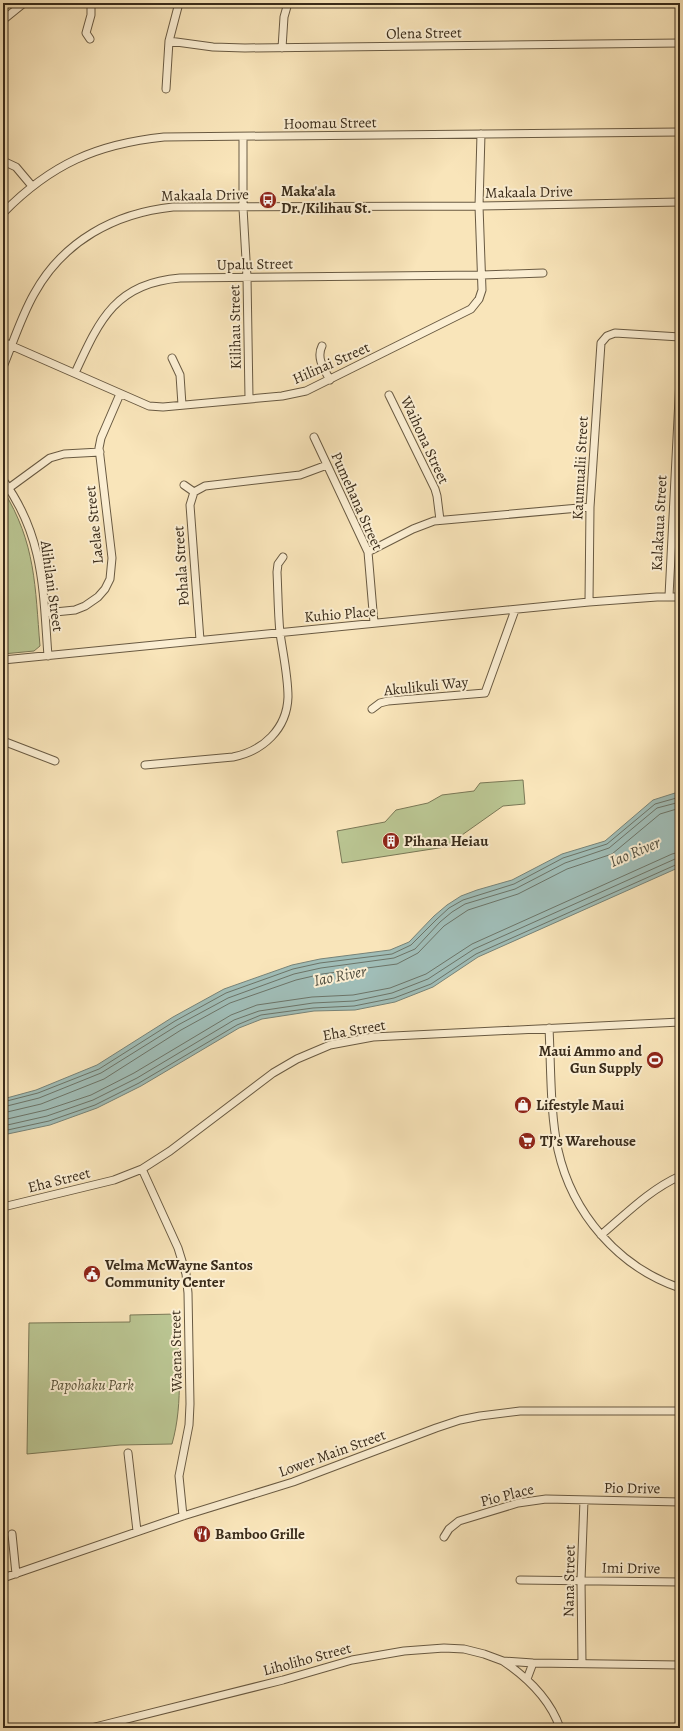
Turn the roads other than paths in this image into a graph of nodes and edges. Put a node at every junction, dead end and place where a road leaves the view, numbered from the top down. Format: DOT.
graph roads {
  1 [pos="24,3"];
  2 [pos="91,3"];
  3 [pos="180,3"];
  4 [pos="288,3"];
  5 [pos="3,20"];
  6 [pos="90,39"];
  7 [pos="169,41"];
  8 [pos="680,43"];
  9 [pos="282,48"];
  10 [pos="166,89"];
  11 [pos="680,132"];
  12 [pos="481,134"];
  13 [pos="243,137"];
  14 [pos="3,161"];
  15 [pos="32,186"];
  16 [pos="680,202"];
  17 [pos="479,206"];
  18 [pos="243,208"];
  19 [pos="3,213"];
  20 [pos="543,273"];
  21 [pos="482,275"];
  22 [pos="247,277"];
  23 [pos="680,337"];
  24 [pos="3,342"];
  25 [pos="12,346"];
  26 [pos="322,346"];
  27 [pos="172,358"];
  28 [pos="3,367"];
  29 [pos="75,373"];
  30 [pos="680,379"];
  31 [pos="330,380"];
  32 [pos="120,394"];
  33 [pos="389,395"];
  34 [pos="249,398"];
  35 [pos="182,405"];
  36 [pos="314,438"];
  37 [pos="100,452"];
  38 [pos="327,465"];
  39 [pos="3,480"];
  40 [pos="184,485"];
  41 [pos="9,488"];
  42 [pos="194,492"];
  43 [pos="590,507"];
  44 [pos="440,520"];
  45 [pos="368,552"];
  46 [pos="282,557"];
  47 [pos="668,596"];
  48 [pos="680,597"];
  49 [pos="589,602"];
  50 [pos="514,610"];
  51 [pos="45,613"];
  52 [pos="374,623"];
  53 [pos="280,632"];
  54 [pos="200,640"];
  55 [pos="48,656"];
  56 [pos="3,660"];
  57 [pos="372,709"];
  58 [pos="3,741"];
  59 [pos="55,761"];
  60 [pos="145,765"];
  61 [pos="680,1022"];
  62 [pos="549,1028"];
  63 [pos="142,1169"];
  64 [pos="680,1176"];
  65 [pos="3,1206"];
  66 [pos="601,1235"];
  67 [pos="680,1288"];
  68 [pos="680,1411"];
  69 [pos="128,1453"];
  70 [pos="584,1500"];
  71 [pos="680,1502"];
  72 [pos="183,1516"];
  73 [pos="137,1531"];
  74 [pos="12,1534"];
  75 [pos="444,1537"];
  76 [pos="16,1574"];
  77 [pos="3,1578"];
  78 [pos="520,1580"];
  79 [pos="581,1580"];
  80 [pos="680,1582"];
  81 [pos="503,1660"];
  82 [pos="533,1663"];
  83 [pos="582,1663"];
  84 [pos="680,1665"];
  85 [pos="527,1679"];
  86 [pos="91,1728"];
  87 [pos="560,1728"];
  1 -- 5 [label="street"];
  2 -- 6 [label="street"];
  3 -- 7 [label="street"];
  4 -- 9 [label="street"];
  7 -- 9 [label="street, Olena Street"];
  7 -- 10 [label="street"];
  8 -- 9 [label="street, Olena Street"];
  11 -- 12 [label="street, Hoomau Street"];
  12 -- 13 [label="street, Hoomau Street"];
  12 -- 17 [label="street, Hilinai Street"];
  13 -- 15 [label="street, Hoomau Street"];
  13 -- 18 [label="street, Kilihau Street"];
  14 -- 15 [label="street"];
  15 -- 19 [label="street, Hoomau Street"];
  16 -- 17 [label="street, Makaala Drive"];
  17 -- 18 [label="street, Makaala Drive"];
  17 -- 21 [label="street, Hilinai Street"];
  18 -- 22 [label="street, Kilihau Street"];
  18 -- 25 [label="street, Makaala Drive"];
  20 -- 21 [label="street, Upalu Street"];
  21 -- 22 [label="street, Upalu Street"];
  21 -- 31 [label="street, Hilinai Street"];
  22 -- 29 [label="street, Upalu Street"];
  22 -- 34 [label="street, Kilihau Street"];
  23 -- 43 [label="street, Kaumualii Street"];
  24 -- 25 [label="street, Hilinai Street"];
  25 -- 28 [label="street, Makaala Drive"];
  25 -- 29 [label="street, Hilinai Street"];
  26 -- 31 [label="street"];
  27 -- 35 [label="street"];
  29 -- 32 [label="street, Hilinai Street"];
  30 -- 47 [label="street, Kalakaua Street"];
  31 -- 34 [label="street, Hilinai Street"];
  32 -- 35 [label="street, Hilinai Street"];
  32 -- 37 [label="street, Laelae Street"];
  33 -- 44 [label="street, Waihona Street"];
  34 -- 35 [label="street, Hilinai Street"];
  36 -- 38 [label="street, Pumehana Street"];
  37 -- 41 [label="street"];
  37 -- 51 [label="street, Laelae Street"];
  38 -- 42 [label="street"];
  38 -- 45 [label="street, Pumehana Street"];
  39 -- 41 [label="street, Alihilani Street"];
  40 -- 42 [label="street"];
  41 -- 51 [label="street, Alihilani Street"];
  42 -- 54 [label="street, Pohala Street"];
  43 -- 44 [label="street"];
  43 -- 49 [label="street, Kaumualii Street"];
  44 -- 45 [label="street"];
  45 -- 52 [label="street, Pumehana Street"];
  46 -- 53 [label="street"];
  47 -- 48 [label="street, Kuhio Place"];
  47 -- 49 [label="street, Kuhio Place"];
  49 -- 50 [label="street, Kuhio Place"];
  50 -- 52 [label="street, Kuhio Place"];
  50 -- 57 [label="street, Akulikuli Way"];
  51 -- 55 [label="street, Alihilani Street"];
  52 -- 53 [label="street, Kuhio Place"];
  53 -- 54 [label="street, Kuhio Place"];
  53 -- 60 [label="street"];
  54 -- 55 [label="street, Kuhio Place"];
  55 -- 56 [label="street, Kuhio Place"];
  58 -- 59 [label="street"];
  61 -- 62 [label="street, Eha Street"];
  62 -- 63 [label="street, Eha Street"];
  62 -- 66 [label="street"];
  63 -- 65 [label="street, Eha Street"];
  63 -- 72 [label="street, Waena Street"];
  64 -- 66 [label="street"];
  66 -- 67 [label="street"];
  68 -- 72 [label="street, Lower Main Street"];
  69 -- 73 [label="street"];
  70 -- 71 [label="street, Pio Drive"];
  70 -- 75 [label="street, Pio Place"];
  70 -- 79 [label="street, Nana Street"];
  72 -- 73 [label="street, Lower Main Street"];
  73 -- 76 [label="street, Lower Main Street"];
  74 -- 76 [label="street"];
  76 -- 77 [label="street, Lower Main Street"];
  78 -- 79 [label="street, Imi Drive"];
  79 -- 80 [label="street, Imi Drive"];
  79 -- 83 [label="street, Nana Street"];
  81 -- 82 [label="street, Liholiho Street"];
  81 -- 85 [label="street"];
  81 -- 86 [label="street, Liholiho Street"];
  82 -- 83 [label="street, Liholiho Street"];
  82 -- 85 [label="street"];
  83 -- 84 [label="street, Liholiho Street"];
  85 -- 87 [label="street"];
}
